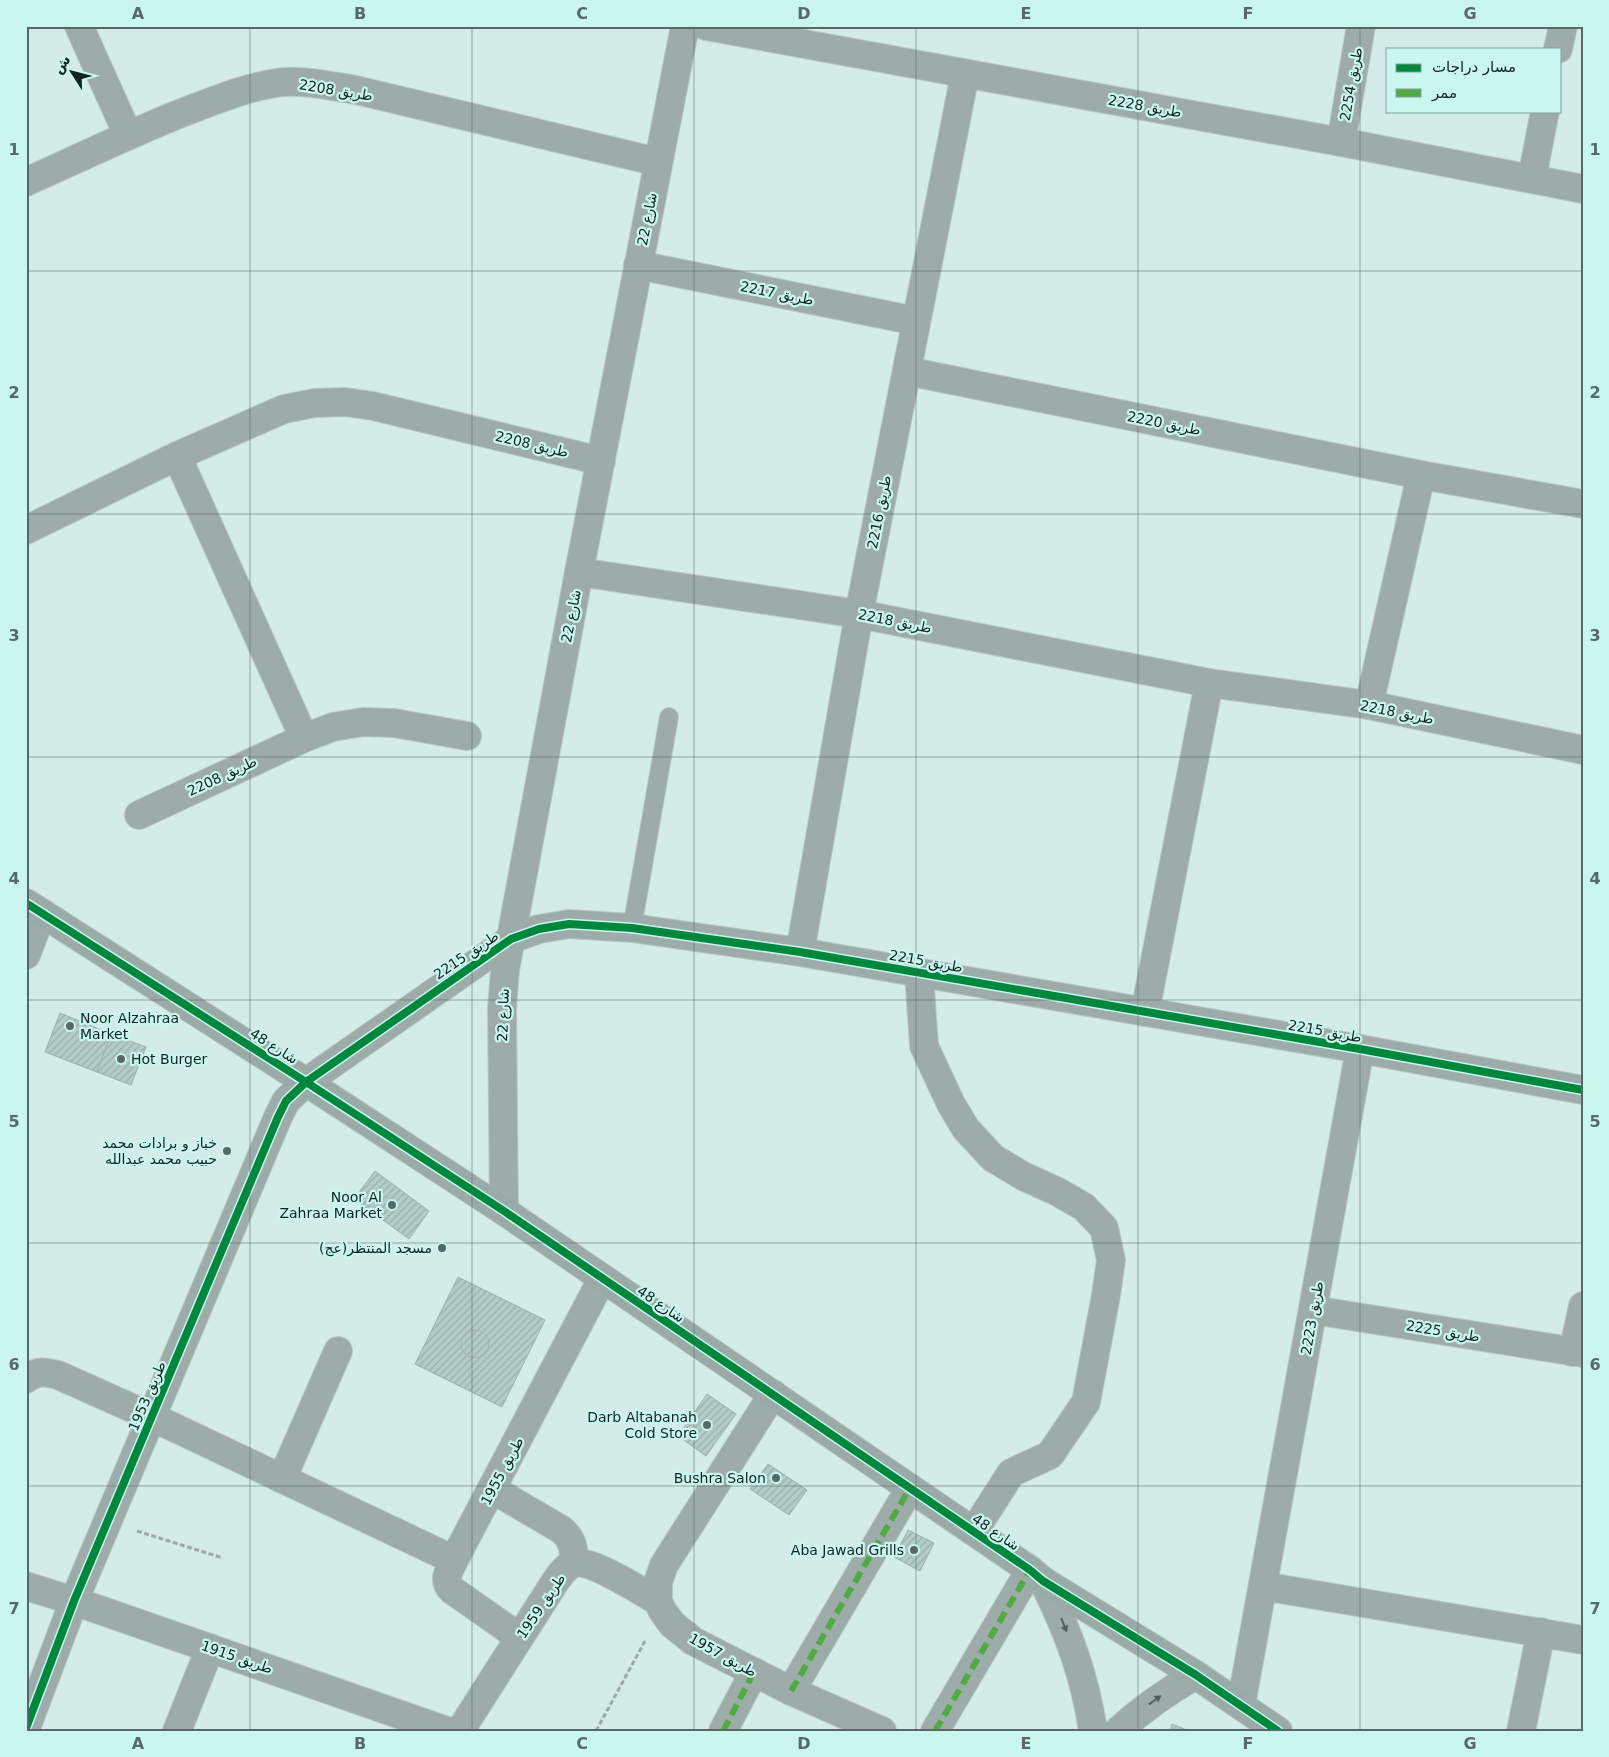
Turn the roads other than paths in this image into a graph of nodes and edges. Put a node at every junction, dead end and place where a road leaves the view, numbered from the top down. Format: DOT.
graph roads {
  1 [pos="79,26"];
  2 [pos="685,26"];
  3 [pos="706,26"];
  4 [pos="1361,26"];
  5 [pos="1563,26"];
  6 [pos="1558,48"];
  7 [pos="966,74"];
  8 [pos="1546,112"];
  9 [pos="128,135"];
  10 [pos="1341,142"];
  11 [pos="658,162"];
  12 [pos="1532,178"];
  13 [pos="26,182"];
  14 [pos="1583,189"];
  15 [pos="638,265"];
  16 [pos="916,320"];
  17 [pos="907,371"];
  18 [pos="177,456"];
  19 [pos="601,461"];
  20 [pos="1421,475"];
  21 [pos="1583,504"];
  22 [pos="26,530"];
  23 [pos="579,572"];
  24 [pos="859,614"];
  25 [pos="1209,683"];
  26 [pos="1370,705"];
  27 [pos="669,717"];
  28 [pos="467,736"];
  29 [pos="304,738"];
  30 [pos="1583,750"];
  31 [pos="139,815"];
  32 [pos="34,908"];
  33 [pos="632,928"];
  34 [pos="511,939"];
  35 [pos="800,952"];
  36 [pos="26,954"];
  37 [pos="919,973"];
  38 [pos="1145,1012"];
  39 [pos="1360,1050"];
  40 [pos="306,1082"];
  41 [pos="1583,1090"];
  42 [pos="504,1211"];
  43 [pos="602,1279"];
  44 [pos="1583,1306"];
  45 [pos="1313,1310"];
  46 [pos="338,1351"];
  47 [pos="1578,1352"];
  48 [pos="26,1379"];
  49 [pos="772,1394"];
  50 [pos="152,1417"];
  51 [pos="282,1479"];
  52 [pos="910,1488"];
  53 [pos="492,1489"];
  54 [pos="974,1531"];
  55 [pos="454,1560"];
  56 [pos="574,1563"];
  57 [pos="1037,1576"];
  58 [pos="26,1586"];
  59 [pos="1264,1586"];
  60 [pos="74,1601"];
  61 [pos="660,1605"];
  62 [pos="1541,1632"];
  63 [pos="519,1637"];
  64 [pos="1583,1640"];
  65 [pos="210,1648"];
  66 [pos="754,1672"];
  67 [pos="1196,1675"];
  68 [pos="791,1691"];
  69 [pos="1241,1705"];
  70 [pos="26,1728"];
  71 [pos="1276,1730"];
  72 [pos="177,1731"];
  73 [pos="447,1731"];
  74 [pos="460,1731"];
  75 [pos="723,1731"];
  76 [pos="882,1731"];
  77 [pos="935,1731"];
  78 [pos="1093,1731"];
  79 [pos="1118,1731"];
  80 [pos="1521,1731"];
  1 -- 9 [label="street"];
  2 -- 11 [label="street, شارع 22"];
  3 -- 7 [label="street, طريق 2228"];
  4 -- 10 [label="street, طريق 2254"];
  5 -- 6 [label="street"];
  7 -- 10 [label="street, طريق 2228"];
  7 -- 16 [label="street, طريق 2216"];
  8 -- 12 [label="street"];
  9 -- 11 [label="street, طريق 2208"];
  9 -- 13 [label="street, طريق 2208"];
  10 -- 12 [label="street, طريق 2228"];
  11 -- 15 [label="street, شارع 22"];
  12 -- 14 [label="street, طريق 2228"];
  15 -- 16 [label="street, طريق 2217"];
  15 -- 19 [label="street, شارع 22"];
  16 -- 17 [label="street, طريق 2216"];
  17 -- 20 [label="street, طريق 2220"];
  17 -- 24 [label="street, طريق 2216"];
  18 -- 19 [label="street, طريق 2208"];
  18 -- 22 [label="street, طريق 2208"];
  18 -- 29 [label="street"];
  19 -- 23 [label="street, شارع 22"];
  20 -- 21 [label="street, طريق 2220"];
  20 -- 26 [label="street"];
  23 -- 24 [label="street, طريق 2218"];
  23 -- 34 [label="street, شارع 22"];
  24 -- 25 [label="street, طريق 2218"];
  24 -- 35 [label="street, طريق 2216"];
  25 -- 26 [label="street, طريق 2218"];
  25 -- 38 [label="street"];
  26 -- 30 [label="street, طريق 2218"];
  27 -- 33 [label="lane"];
  28 -- 29 [label="street, طريق 2208"];
  29 -- 31 [label="street, طريق 2208"];
  32 -- 36 [label="street"];
  32 -- 40 [label="street, شارع 48"];
  33 -- 34 [label="street, طريق 2215"];
  33 -- 35 [label="street, طريق 2215"];
  34 -- 40 [label="street, طريق 2215"];
  34 -- 42 [label="street, شارع 22"];
  35 -- 37 [label="street, طريق 2215"];
  37 -- 38 [label="street, طريق 2215"];
  37 -- 54 [label="street"];
  38 -- 39 [label="street, طريق 2215"];
  39 -- 41 [label="street, طريق 2215"];
  39 -- 45 [label="street, طريق 2223"];
  40 -- 42 [label="street, شارع 48"];
  40 -- 50 [label="street, طريق 1953"];
  42 -- 43 [label="street, شارع 48"];
  43 -- 49 [label="street, شارع 48"];
  43 -- 53 [label="street, طريق 1955"];
  44 -- 47 [label="street, طريق 2225"];
  45 -- 47 [label="street, طريق 2225"];
  45 -- 59 [label="street, طريق 2223"];
  46 -- 51 [label="street"];
  48 -- 50 [label="street, طريق 1953"];
  49 -- 52 [label="street, شارع 48"];
  49 -- 61 [label="street"];
  50 -- 51 [label="street, طريق 1953"];
  50 -- 60 [label="street, طريق 1953"];
  51 -- 55 [label="street, طريق 1953"];
  52 -- 54 [label="street, شارع 48"];
  52 -- 68 [label="street"];
  53 -- 55 [label="street, طريق 1955"];
  53 -- 56 [label="street"];
  54 -- 57 [label="street, شارع 48"];
  55 -- 63 [label="street, طريق 1955"];
  56 -- 61 [label="street, طريق 1959"];
  56 -- 63 [label="street, طريق 1959"];
  57 -- 67 [label="street, شارع 48"];
  57 -- 77 [label="street"];
  57 -- 78 [label="street, one-way"];
  58 -- 60 [label="street, طريق 1915"];
  59 -- 62 [label="street"];
  59 -- 69 [label="street, طريق 2223"];
  60 -- 65 [label="street, طريق 1915"];
  60 -- 70 [label="street, طريق 1953"];
  61 -- 66 [label="street, طريق 1957"];
  62 -- 64 [label="street"];
  62 -- 80 [label="street"];
  63 -- 74 [label="street, طريق 1959"];
  65 -- 72 [label="street"];
  65 -- 73 [label="street, طريق 1915"];
  66 -- 68 [label="street, طريق 1957"];
  66 -- 75 [label="street"];
  67 -- 69 [label="street, شارع 48"];
  79 -- 67 [label="street, one-way"];
  68 -- 76 [label="street, طريق 1957"];
  69 -- 71 [label="street, شارع 48"];
}
